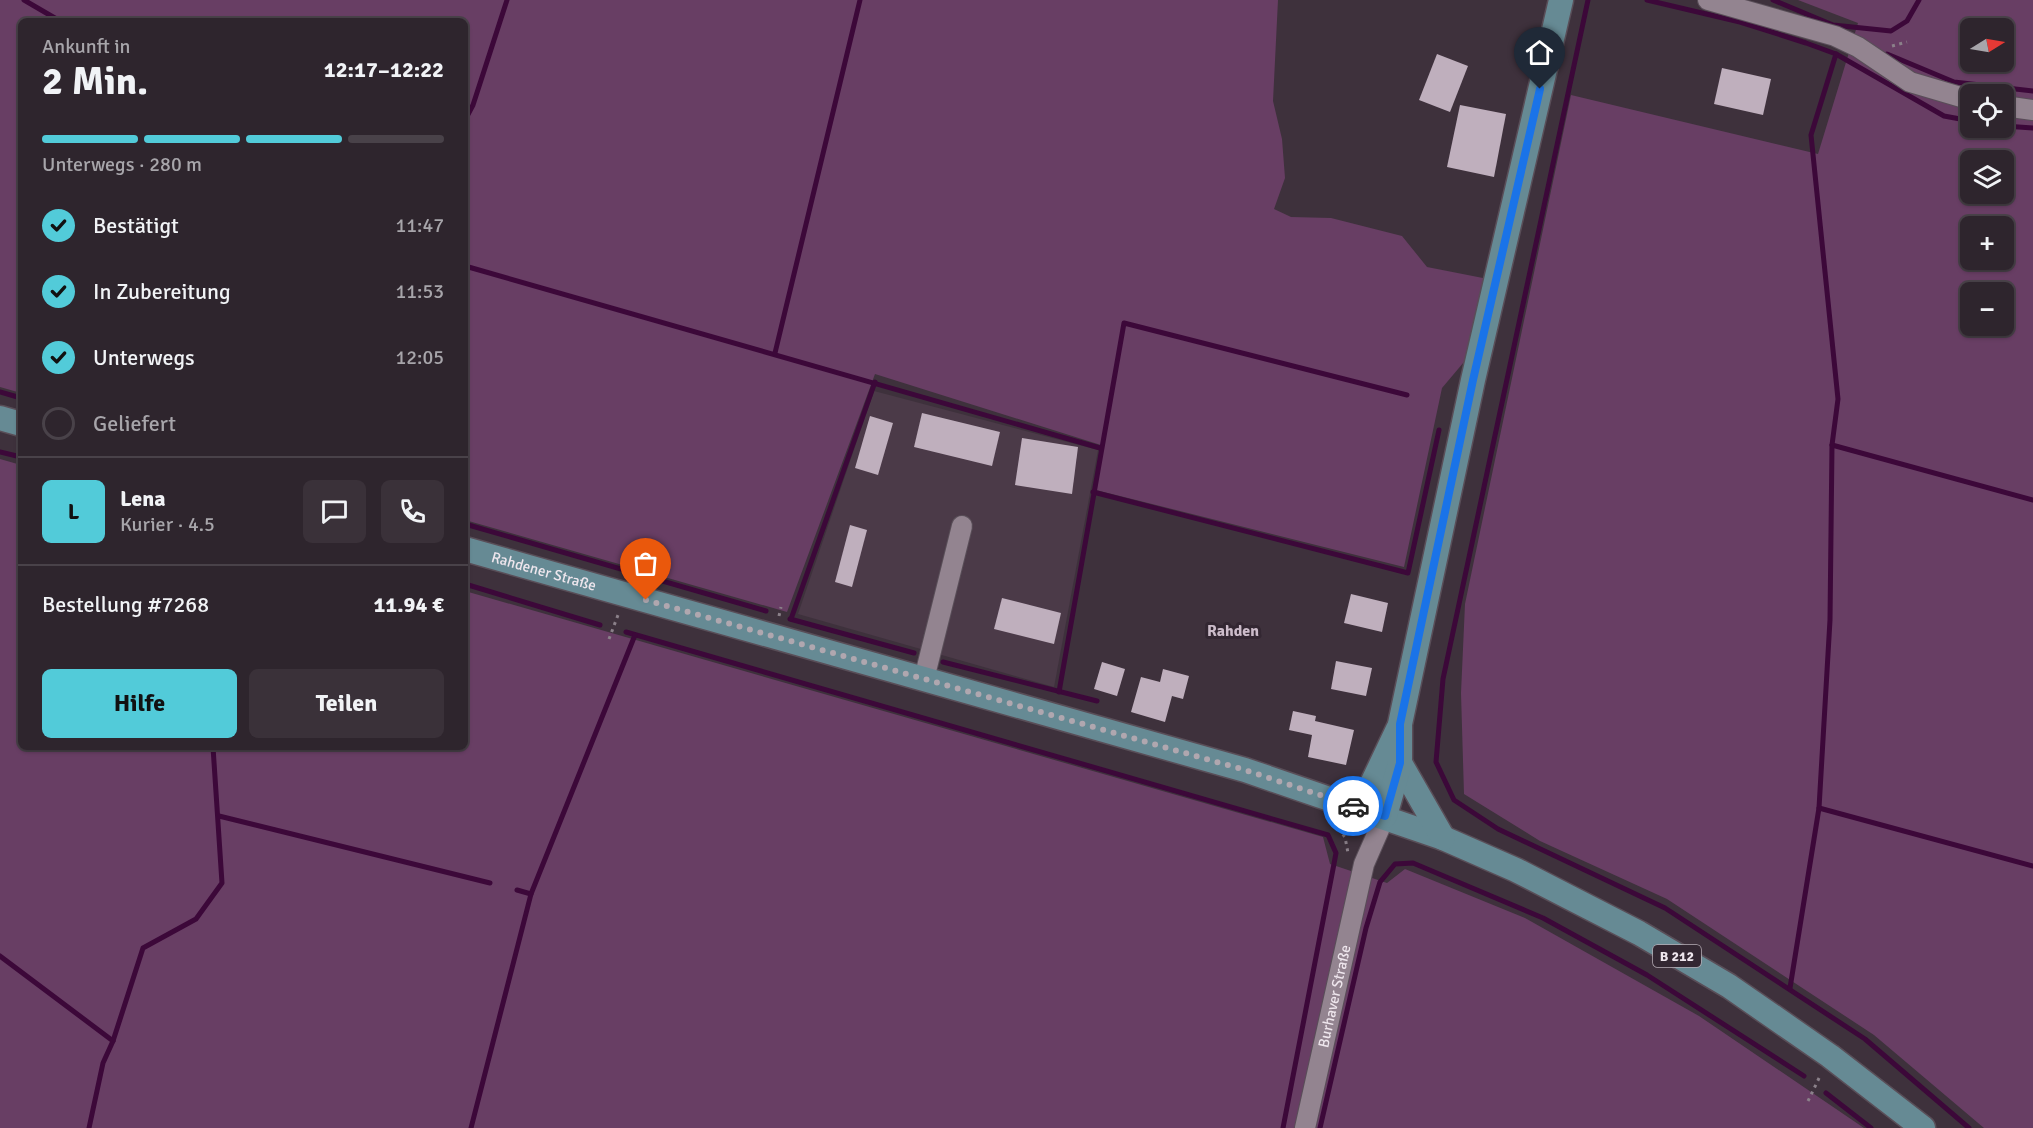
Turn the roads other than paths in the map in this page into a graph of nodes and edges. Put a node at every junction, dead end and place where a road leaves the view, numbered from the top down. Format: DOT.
graph roads {
  1 [pos="1561,0"];
  2 [pos="1708,0"];
  3 [pos="1960,97"];
  4 [pos="2014,107"];
  5 [pos="2033,110"];
  6 [pos="0,418"];
  7 [pos="18,423"];
  8 [pos="962,526"];
  9 [pos="468,550"];
  10 [pos="924,678"];
  11 [pos="1400,724"];
  12 [pos="1400,763"];
  13 [pos="1375,813"];
  14 [pos="1443,838"];
  15 [pos="1305,1128"];
  16 [pos="1923,1128"];
  1 -- 11 [label="main road, Burhaver Straße"];
  2 -- 3 [label="street"];
  4 -- 5 [label="street"];
  6 -- 7 [label="main road"];
  8 -- 10 [label="street"];
  9 -- 10 [label="main road, Rahdener Straße / B 212"];
  10 -- 13 [label="main road, Rahdener Straße / B 212"];
  11 -- 12 [label="main road, Burhaver Straße"];
  11 -- 13 [label="main road, Burhaver Straße"];
  12 -- 13 [label="main road, Burhaver Straße"];
  12 -- 14 [label="main road"];
  13 -- 14 [label="main road, B 212"];
  13 -- 15 [label="street, Burhaver Straße"];
  14 -- 16 [label="main road, B 212"];
}
